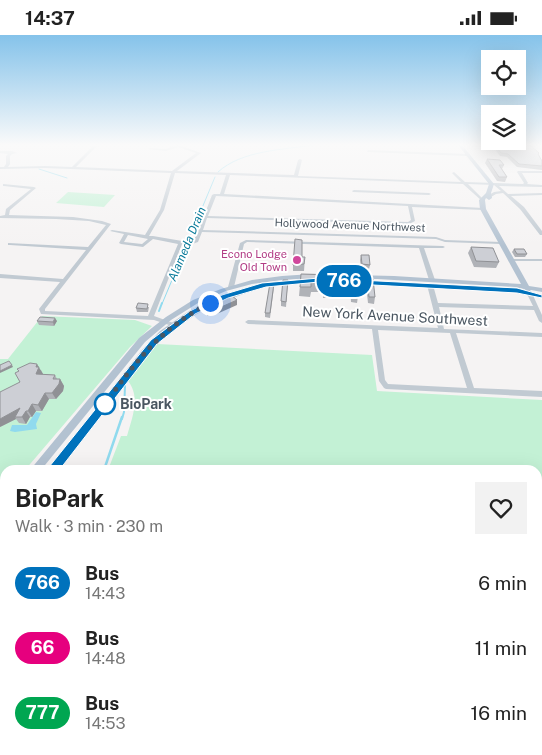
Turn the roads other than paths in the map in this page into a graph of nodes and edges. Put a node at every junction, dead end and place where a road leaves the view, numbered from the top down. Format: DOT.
graph roads {
  1 [pos="171,179"];
  2 [pos="227,179"];
  3 [pos="339,179"];
  4 [pos="458,179"];
  5 [pos="489,179"];
  6 [pos="523,179"];
  7 [pos="404,181"];
  8 [pos="462,183"];
  9 [pos="494,184"];
  10 [pos="4,185"];
  11 [pos="524,186"];
  12 [pos="542,186"];
  13 [pos="354,191"];
  14 [pos="407,193"];
  15 [pos="429,194"];
  16 [pos="507,194"];
  17 [pos="489,195"];
  18 [pos="542,195"];
  19 [pos="221,196"];
  20 [pos="482,200"];
  21 [pos="410,206"];
  22 [pos="483,209"];
  23 [pos="7,216"];
  24 [pos="0,217"];
  25 [pos="204,217"];
  26 [pos="533,221"];
  27 [pos="542,221"];
  28 [pos="112,231"];
  29 [pos="199,231"];
  30 [pos="128,233"];
  31 [pos="542,234"];
  32 [pos="147,236"];
  33 [pos="153,237"];
  34 [pos="501,243"];
  35 [pos="10,244"];
  36 [pos="181,244"];
  37 [pos="421,247"];
  38 [pos="442,247"];
  39 [pos="88,249"];
  40 [pos="511,260"];
  41 [pos="542,260"];
  42 [pos="0,276"];
  43 [pos="65,281"];
  44 [pos="431,282"];
  45 [pos="231,287"];
  46 [pos="528,290"];
  47 [pos="542,290"];
  48 [pos="542,295"];
  49 [pos="436,305"];
  50 [pos="536,308"];
  51 [pos="150,318"];
  52 [pos="542,321"];
  53 [pos="248,322"];
  54 [pos="162,323"];
  55 [pos="172,326"];
  56 [pos="374,328"];
  57 [pos="442,331"];
  58 [pos="452,331"];
  59 [pos="542,335"];
  60 [pos="472,391"];
  61 [pos="542,394"];
  62 [pos="38,465"];
  63 [pos="57,465"];
  1 -- 32 [label="street"];
  2 -- 19 [label="street"];
  3 -- 7 [label="street"];
  4 -- 8 [label="street"];
  5 -- 9 [label="main road"];
  6 -- 11 [label="street"];
  7 -- 8 [label="street"];
  7 -- 14 [label="street"];
  8 -- 9 [label="street"];
  8 -- 20 [label="street"];
  9 -- 11 [label="street"];
  9 -- 16 [label="street"];
  9 -- 17 [label="main road"];
  10 -- 23 [label="street"];
  11 -- 12 [label="street"];
  13 -- 14 [label="street"];
  14 -- 15 [label="street"];
  16 -- 17 [label="street"];
  16 -- 18 [label="street"];
  16 -- 26 [label="street"];
  17 -- 20 [label="main road"];
  17 -- 22 [label="main road"];
  19 -- 21 [label="street"];
  19 -- 25 [label="street"];
  20 -- 22 [label="main road"];
  21 -- 22 [label="street"];
  21 -- 25 [label="street"];
  22 -- 34 [label="main road"];
  23 -- 24 [label="street"];
  23 -- 39 [label="street"];
  25 -- 29 [label="street"];
  26 -- 27 [label="street"];
  26 -- 31 [label="street"];
  28 -- 30 [label="street"];
  29 -- 34 [label="street, Hollywood Avenue Northwest"];
  29 -- 36 [label="street"];
  30 -- 32 [label="street"];
  30 -- 33 [label="street"];
  32 -- 33 [label="street"];
  33 -- 36 [label="street"];
  34 -- 40 [label="main road"];
  35 -- 39 [label="street"];
  36 -- 51 [label="street"];
  37 -- 38 [label="street"];
  37 -- 44 [label="street"];
  37 -- 45 [label="street"];
  39 -- 43 [label="street"];
  40 -- 41 [label="street"];
  40 -- 46 [label="main road"];
  42 -- 43 [label="street"];
  43 -- 51 [label="street"];
  44 -- 45 [label="main road"];
  44 -- 46 [label="main road"];
  44 -- 49 [label="street"];
  44 -- 55 [label="main road"];
  45 -- 54 [label="main road"];
  46 -- 47 [label="main road"];
  46 -- 48 [label="main road"];
  46 -- 50 [label="street"];
  49 -- 50 [label="street"];
  49 -- 57 [label="street"];
  50 -- 52 [label="street"];
  51 -- 54 [label="street"];
  53 -- 56 [label="street, New York Avenue Southwest"];
  54 -- 55 [label="street"];
  54 -- 62 [label="main road"];
  55 -- 63 [label="main road"];
  56 -- 57 [label="street, New York Avenue Southwest"];
  56 -- 60 [label="street"];
  57 -- 58 [label="street, New York Avenue Southwest"];
  58 -- 59 [label="street, New York Avenue Southwest"];
  58 -- 60 [label="street"];
  60 -- 61 [label="street"];
}
